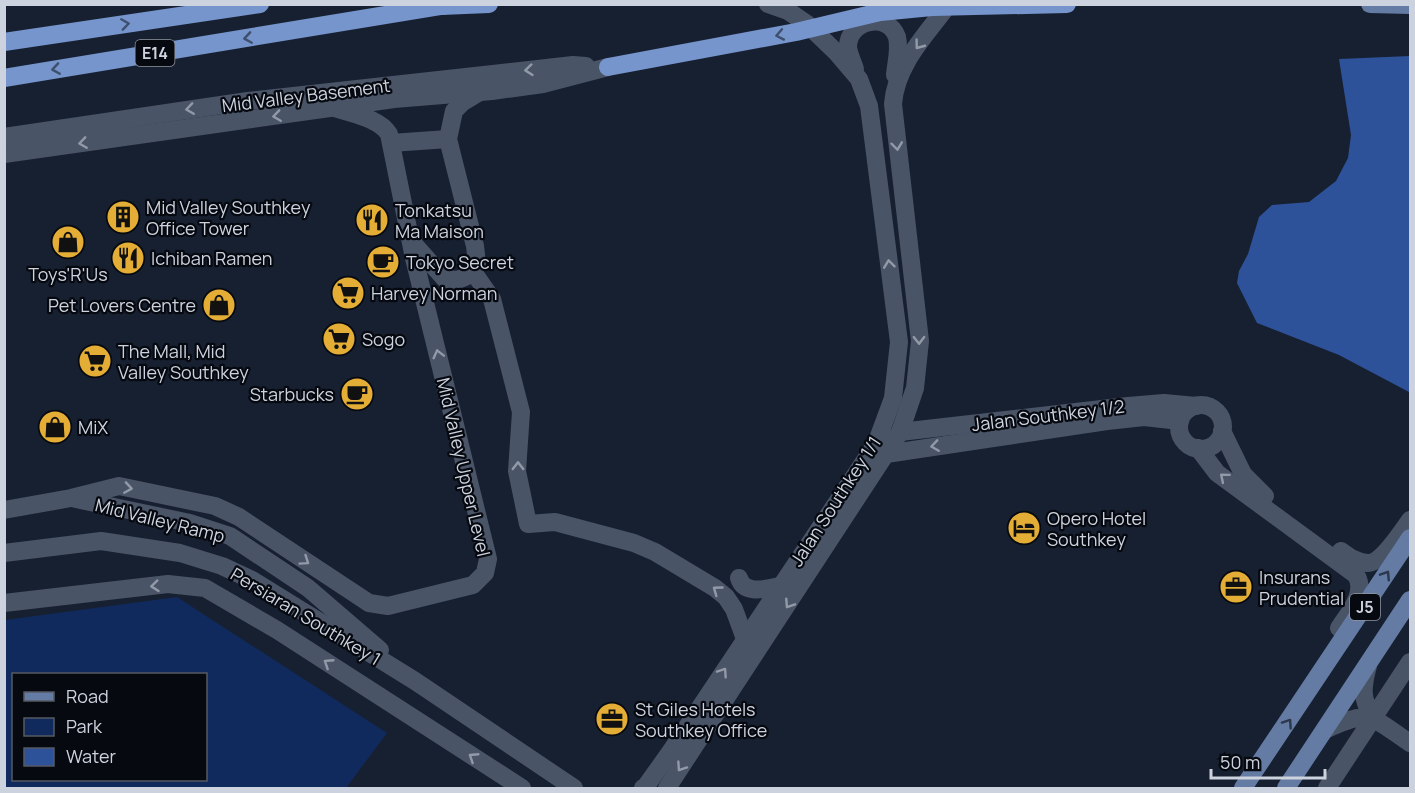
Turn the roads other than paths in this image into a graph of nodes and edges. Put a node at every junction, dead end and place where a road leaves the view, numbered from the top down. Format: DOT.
graph roads {
  1 [pos="260,4"];
  2 [pos="489,4"];
  3 [pos="768,4"];
  4 [pos="949,4"];
  5 [pos="1067,4"];
  6 [pos="1370,4"];
  7 [pos="447,5"];
  8 [pos="1410,5"];
  9 [pos="4,42"];
  10 [pos="608,67"];
  11 [pos="4,78"];
  12 [pos="860,79"];
  13 [pos="894,88"];
  14 [pos="482,91"];
  15 [pos="335,108"];
  16 [pos="4,137"];
  17 [pos="448,139"];
  18 [pos="391,143"];
  19 [pos="4,154"];
  20 [pos="410,239"];
  21 [pos="474,273"];
  22 [pos="1196,406"];
  23 [pos="1180,420"];
  24 [pos="1222,431"];
  25 [pos="900,432"];
  26 [pos="1198,448"];
  27 [pos="886,454"];
  28 [pos="71,498"];
  29 [pos="4,510"];
  30 [pos="1410,520"];
  31 [pos="1410,538"];
  32 [pos="4,553"];
  33 [pos="738,578"];
  34 [pos="780,586"];
  35 [pos="1410,600"];
  36 [pos="4,603"];
  37 [pos="745,639"];
  38 [pos="1410,662"];
  39 [pos="1369,663"];
  40 [pos="1319,677"];
  41 [pos="415,681"];
  42 [pos="1373,718"];
  43 [pos="1325,730"];
  44 [pos="1410,743"];
  45 [pos="522,789"];
  46 [pos="574,789"];
  47 [pos="643,789"];
  48 [pos="667,789"];
  49 [pos="1243,789"];
  50 [pos="1286,789"];
  51 [pos="1327,789"];
  9 -- 1 [label="highway, E14, one-way"];
  2 -- 7 [label="highway"];
  3 -- 12 [label="street, Jalan Southkey 1/1"];
  4 -- 13 [label="street, Jalan Southkey 1/1, one-way"];
  5 -- 10 [label="highway, one-way"];
  6 -- 8 [label="main road"];
  7 -- 11 [label="highway, E14, one-way"];
  10 -- 14 [label="street"];
  10 -- 16 [label="street, Mid Valley Basement, one-way"];
  12 -- 13 [label="street"];
  34 -- 12 [label="street, Jalan Southkey 1/1, one-way"];
  13 -- 25 [label="street, Jalan Southkey 1/1, one-way"];
  14 -- 15 [label="street"];
  14 -- 17 [label="street"];
  15 -- 18 [label="street"];
  15 -- 19 [label="street, one-way"];
  17 -- 18 [label="street"];
  17 -- 21 [label="street"];
  18 -- 20 [label="street, Mid Valley Upper Level"];
  20 -- 21 [label="street, Mid Valley Upper Level"];
  28 -- 20 [label="street, Mid Valley Upper Level, one-way"];
  37 -- 21 [label="street, one-way"];
  22 -- 23 [label="street"];
  22 -- 24 [label="street"];
  22 -- 25 [label="street, Jalan Southkey 1/2"];
  23 -- 26 [label="street"];
  23 -- 27 [label="street, Jalan Southkey 1/2, one-way"];
  24 -- 26 [label="street"];
  24 -- 30 [label="street"];
  25 -- 27 [label="street, Jalan Southkey 1/1"];
  40 -- 26 [label="street, one-way"];
  27 -- 48 [label="street, Jalan Southkey 1/1, one-way"];
  28 -- 29 [label="street, Mid Valley Upper Level"];
  28 -- 41 [label="street, Mid Valley Ramp"];
  40 -- 31 [label="main road, J5, one-way"];
  32 -- 41 [label="street, Persiaran Southkey 1"];
  33 -- 34 [label="street"];
  34 -- 37 [label="street, Jalan Southkey 1/1"];
  35 -- 39 [label="main road, J5"];
  45 -- 36 [label="street, Persiaran Southkey 1, one-way"];
  47 -- 37 [label="street, Jalan Southkey 1/1, one-way"];
  38 -- 42 [label="street"];
  39 -- 42 [label="street"];
  39 -- 43 [label="main road, J5"];
  49 -- 40 [label="main road, J5, one-way"];
  41 -- 46 [label="street, Persiaran Southkey 1"];
  42 -- 43 [label="street"];
  42 -- 44 [label="street"];
  42 -- 51 [label="street"];
  43 -- 50 [label="main road, J5"];
}
